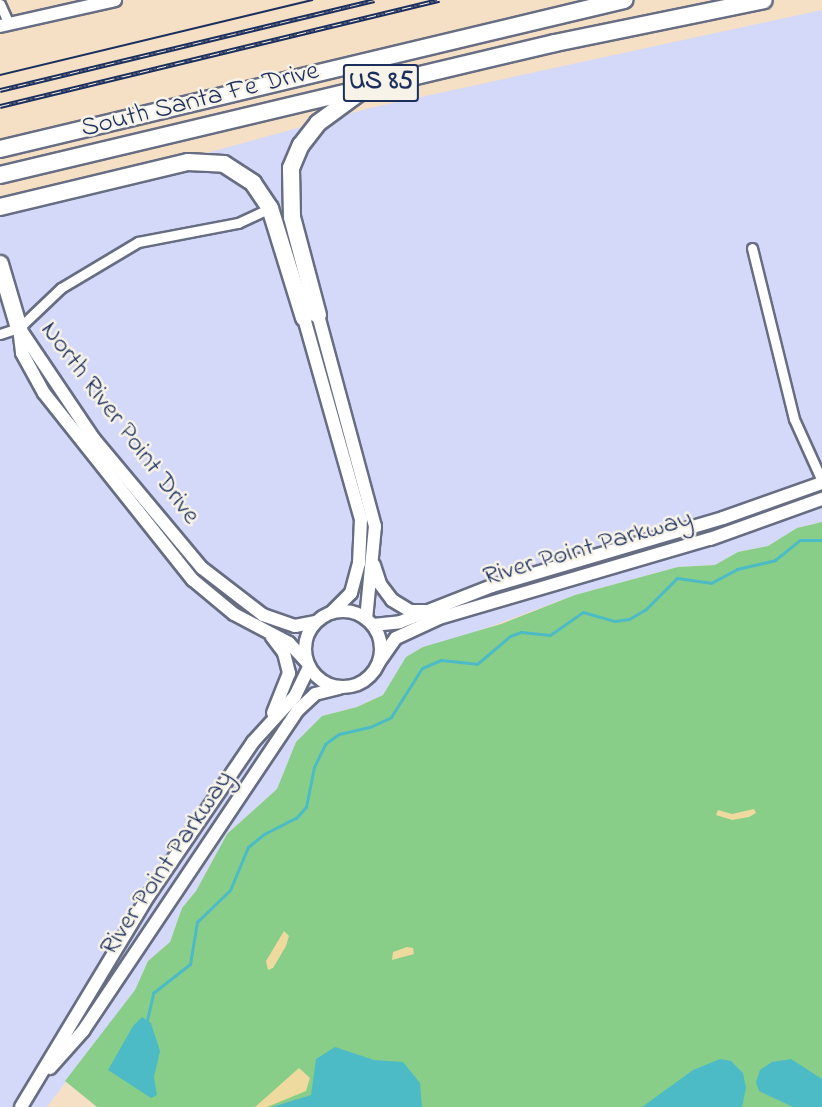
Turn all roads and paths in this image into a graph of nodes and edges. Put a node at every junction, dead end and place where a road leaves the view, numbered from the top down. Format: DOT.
graph roads {
  1 [pos="115,0"];
  2 [pos="624,0"];
  3 [pos="764,0"];
  4 [pos="0,4"];
  5 [pos="5,25"];
  6 [pos="371,85"];
  7 [pos="0,149"];
  8 [pos="0,175"];
  9 [pos="0,207"];
  10 [pos="270,208"];
  11 [pos="752,248"];
  12 [pos="0,264"];
  13 [pos="311,316"];
  14 [pos="19,328"];
  15 [pos="0,334"];
  16 [pos="822,482"];
  17 [pos="822,499"];
  18 [pos="373,561"];
  19 [pos="430,610"];
  20 [pos="330,613"];
  21 [pos="316,622"];
  22 [pos="369,622"];
  23 [pos="264,630"];
  24 [pos="379,662"];
  25 [pos="308,664"];
  26 [pos="339,687"];
  27 [pos="261,732"];
  28 [pos="41,1078"];
  29 [pos="21,1107"];
  1 -- 5 [label="street"];
  2 -- 7 [label="highway, South Santa Fe Drive / US 85"];
  3 -- 6 [label="highway, South Santa Fe Drive / US 85"];
  4 -- 5 [label="street"];
  6 -- 8 [label="highway, South Santa Fe Drive / US 85"];
  6 -- 13 [label="highway"];
  9 -- 10 [label="highway"];
  10 -- 13 [label="highway"];
  10 -- 14 [label="street"];
  11 -- 16 [label="street"];
  12 -- 14 [label="highway"];
  13 -- 18 [label="street"];
  13 -- 20 [label="street"];
  14 -- 15 [label="street"];
  14 -- 21 [label="street, North River Point Drive"];
  14 -- 23 [label="street, North River Point Drive"];
  16 -- 19 [label="street, River Point Parkway"];
  17 -- 24 [label="street, River Point Parkway"];
  18 -- 19 [label="street"];
  18 -- 22 [label="street"];
  19 -- 22 [label="street, River Point Parkway"];
  20 -- 21 [label="street"];
  20 -- 22 [label="street"];
  21 -- 25 [label="street"];
  22 -- 24 [label="street"];
  23 -- 25 [label="street, North River Point Drive"];
  23 -- 27 [label="street"];
  24 -- 26 [label="street"];
  25 -- 26 [label="street"];
  25 -- 27 [label="street, River Point Parkway"];
  26 -- 28 [label="street, River Point Parkway"];
  27 -- 28 [label="street, River Point Parkway"];
  28 -- 29 [label="street, River Point Parkway"];
}
